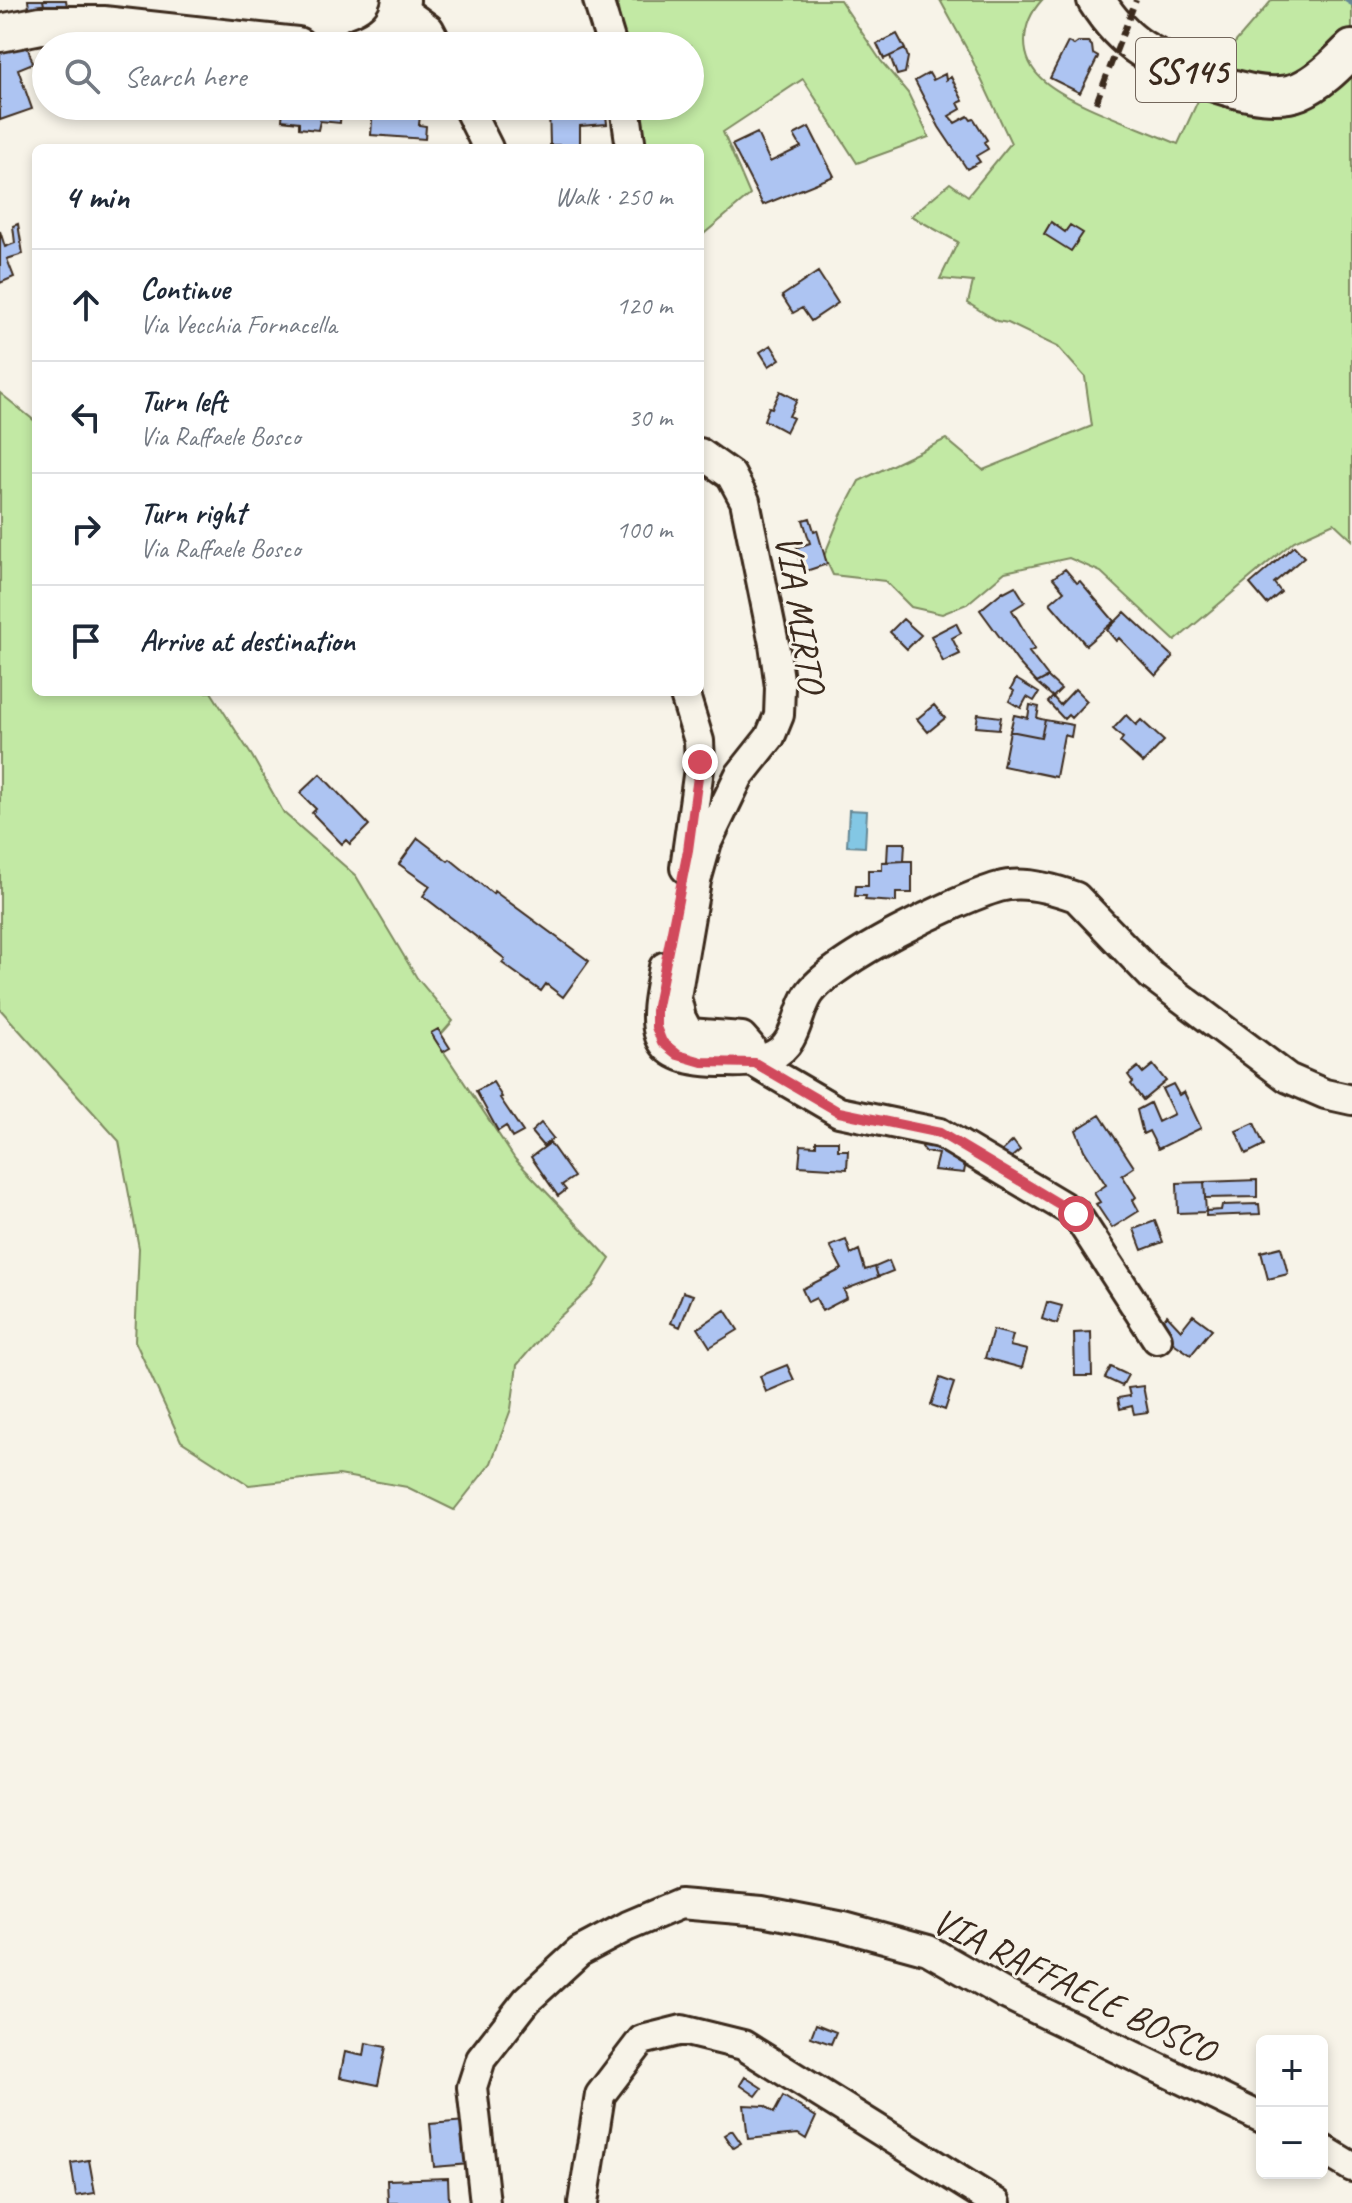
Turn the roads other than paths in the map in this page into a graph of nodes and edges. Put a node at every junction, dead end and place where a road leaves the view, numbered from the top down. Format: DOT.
graph roads {
  1 [pos="598,0"];
  2 [pos="401,4"];
  3 [pos="1104,4"];
  4 [pos="168,32"];
  5 [pos="384,32"];
  6 [pos="431,32"];
  7 [pos="608,32"];
  8 [pos="0,33"];
  9 [pos="1350,52"];
  10 [pos="474,120"];
  11 [pos="627,120"];
  12 [pos="486,144"];
  13 [pos="630,144"];
  14 [pos="704,456"];
  15 [pos="685,696"];
  16 [pos="755,1063"];
  17 [pos="1352,1100"];
  18 [pos="1157,1339"];
  19 [pos="1256,2115"];
  20 [pos="1328,2153"];
  21 [pos="1352,2167"];
  22 [pos="485,2203"];
  23 [pos="583,2203"];
  24 [pos="996,2203"];
  1 -- 7 [label="street"];
  2 -- 5 [label="main road"];
  2 -- 6 [label="street"];
  3 -- 9 [label="main road, SS145"];
  4 -- 8 [label="main road"];
  10 -- 12 [label="street"];
  11 -- 13 [label="street"];
  14 -- 16 [label="street, VIA MIRTO"];
  15 -- 16 [label="street"];
  16 -- 17 [label="street"];
  16 -- 18 [label="street"];
  19 -- 22 [label="street, VIA RAFFAELE BOSCO"];
  20 -- 21 [label="street"];
  23 -- 24 [label="street"];
}
